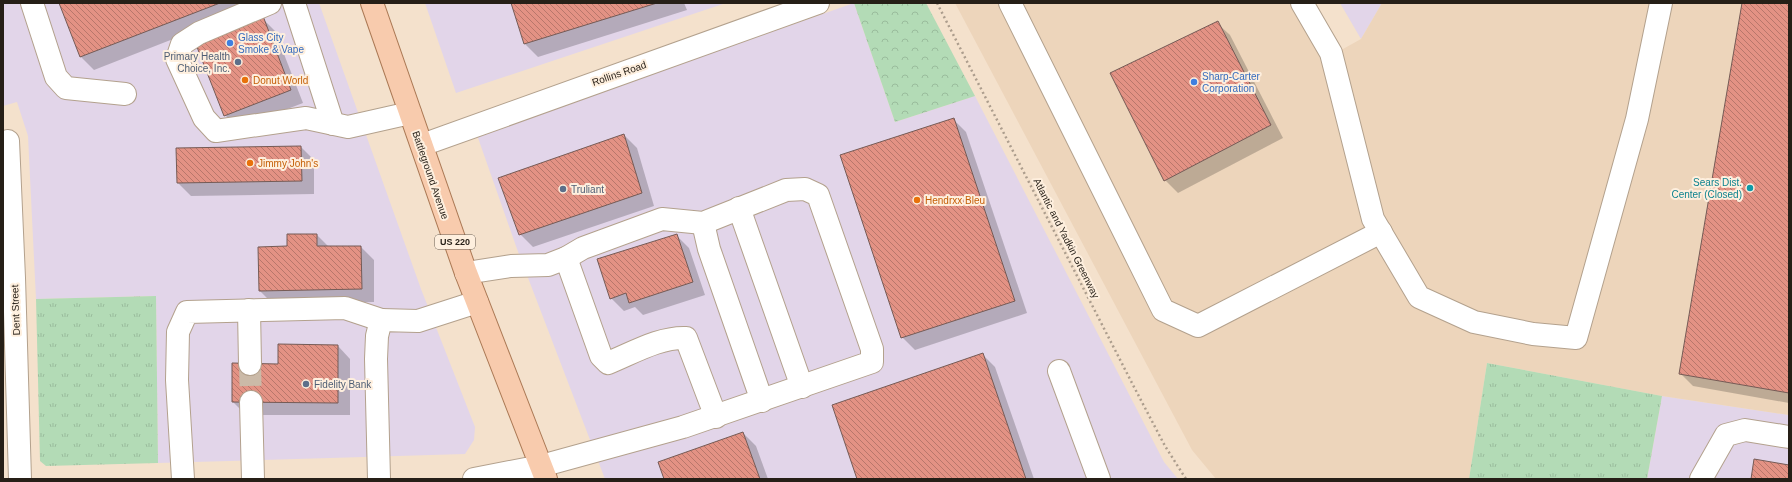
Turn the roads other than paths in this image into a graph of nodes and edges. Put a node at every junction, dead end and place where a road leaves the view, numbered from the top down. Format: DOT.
graph roads {
  1 [pos="32,3"];
  2 [pos="270,3"];
  3 [pos="294,3"];
  4 [pos="372,3"];
  5 [pos="818,3"];
  6 [pos="1010,3"];
  7 [pos="1302,3"];
  8 [pos="1661,3"];
  9 [pos="125,94"];
  10 [pos="410,112"];
  11 [pos="333,124"];
  12 [pos="8,141"];
  13 [pos="422,144"];
  14 [pos="6,164"];
  15 [pos="739,208"];
  16 [pos="703,223"];
  17 [pos="1381,232"];
  18 [pos="566,258"];
  19 [pos="466,273"];
  20 [pos="477,302"];
  21 [pos="249,310"];
  22 [pos="381,320"];
  23 [pos="250,364"];
  24 [pos="1059,370"];
  25 [pos="802,387"];
  26 [pos="762,401"];
  27 [pos="251,402"];
  28 [pos="716,417"];
  29 [pos="1789,437"];
  30 [pos="543,473"];
  31 [pos="20,479"];
  32 [pos="183,479"];
  33 [pos="253,479"];
  34 [pos="379,479"];
  35 [pos="474,479"];
  36 [pos="1100,479"];
  37 [pos="1701,479"];
  1 -- 9 [label="street"];
  2 -- 11 [label="street"];
  3 -- 11 [label="street"];
  4 -- 10 [label="main road, Battleground Avenue / US 220"];
  5 -- 13 [label="street, Rollins Road"];
  6 -- 17 [label="street"];
  7 -- 17 [label="street"];
  8 -- 17 [label="street"];
  10 -- 11 [label="street"];
  10 -- 13 [label="main road, Battleground Avenue / US 220"];
  12 -- 14 [label="street, Dent Street"];
  13 -- 19 [label="main road, Battleground Avenue / US 220"];
  14 -- 31 [label="street, Dent Street"];
  15 -- 16 [label="street"];
  15 -- 25 [label="street"];
  15 -- 25 [label="street"];
  16 -- 18 [label="street"];
  16 -- 26 [label="street"];
  18 -- 19 [label="street"];
  18 -- 28 [label="street"];
  19 -- 20 [label="main road, Battleground Avenue / US 220"];
  20 -- 22 [label="street"];
  20 -- 30 [label="main road, Battleground Avenue / US 220"];
  21 -- 22 [label="street"];
  21 -- 23 [label="street"];
  21 -- 32 [label="street"];
  22 -- 34 [label="street"];
  24 -- 36 [label="street"];
  25 -- 26 [label="street"];
  26 -- 28 [label="street"];
  27 -- 33 [label="street"];
  28 -- 30 [label="street"];
  29 -- 37 [label="street"];
  30 -- 35 [label="street"];
}
